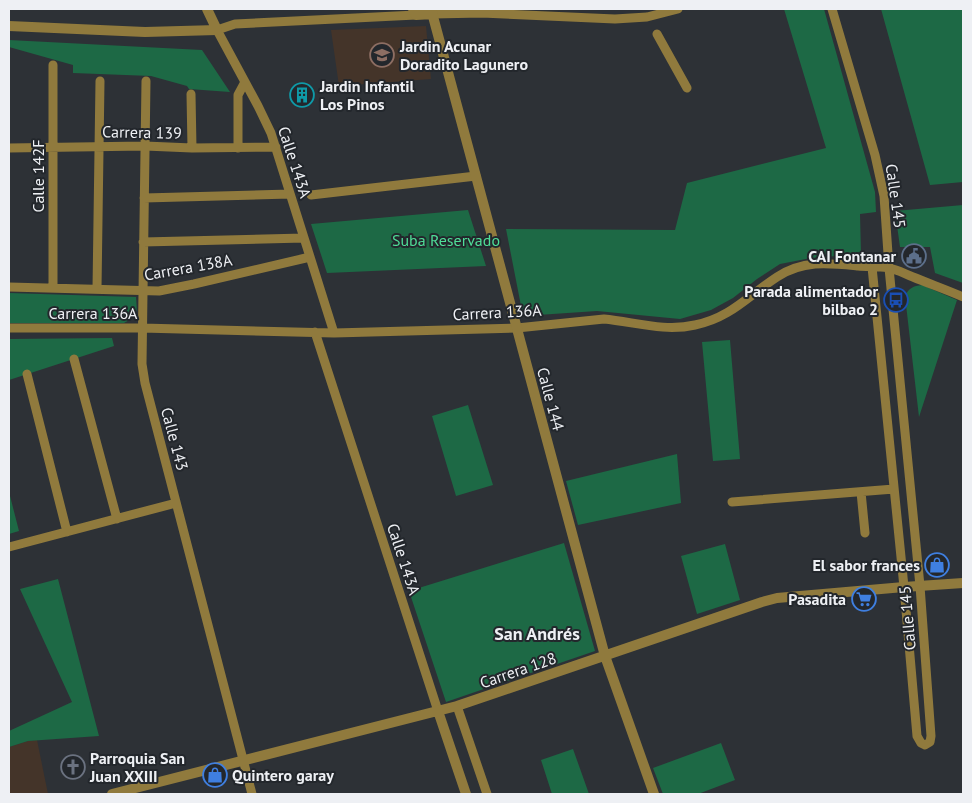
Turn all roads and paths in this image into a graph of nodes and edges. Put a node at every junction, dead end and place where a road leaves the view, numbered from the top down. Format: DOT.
graph roads {
  1 [pos="207,9"];
  2 [pos="678,9"];
  3 [pos="832,9"];
  4 [pos="432,11"];
  5 [pos="415,12"];
  6 [pos="645,13"];
  7 [pos="9,26"];
  8 [pos="217,30"];
  9 [pos="657,34"];
  10 [pos="53,65"];
  11 [pos="100,81"];
  12 [pos="146,81"];
  13 [pos="245,82"];
  14 [pos="687,88"];
  15 [pos="191,94"];
  16 [pos="145,146"];
  17 [pos="53,147"];
  18 [pos="100,147"];
  19 [pos="276,147"];
  20 [pos="9,148"];
  21 [pos="192,148"];
  22 [pos="238,148"];
  23 [pos="476,176"];
  24 [pos="290,194"];
  25 [pos="311,195"];
  26 [pos="144,198"];
  27 [pos="304,238"];
  28 [pos="143,242"];
  29 [pos="310,257"];
  30 [pos="872,267"];
  31 [pos="889,268"];
  32 [pos="9,287"];
  33 [pos="53,288"];
  34 [pos="97,289"];
  35 [pos="143,291"];
  36 [pos="963,297"];
  37 [pos="9,328"];
  38 [pos="142,328"];
  39 [pos="517,328"];
  40 [pos="314,332"];
  41 [pos="334,333"];
  42 [pos="74,359"];
  43 [pos="27,374"];
  44 [pos="894,490"];
  45 [pos="861,492"];
  46 [pos="732,502"];
  47 [pos="176,503"];
  48 [pos="117,519"];
  49 [pos="67,532"];
  50 [pos="865,533"];
  51 [pos="9,547"];
  52 [pos="963,583"];
  53 [pos="920,586"];
  54 [pos="904,587"];
  55 [pos="605,656"];
  56 [pos="457,706"];
  57 [pos="438,711"];
  58 [pos="243,760"];
  59 [pos="112,794"];
  60 [pos="252,794"];
  61 [pos="466,794"];
  62 [pos="487,794"];
  63 [pos="654,794"];
  1 -- 8 [label="street, Calle 143A"];
  2 -- 6 [label="street"];
  3 -- 31 [label="street, Calle 145"];
  4 -- 5 [label="street"];
  4 -- 6 [label="street"];
  4 -- 23 [label="street, Calle 144"];
  5 -- 8 [label="street"];
  7 -- 8 [label="street"];
  8 -- 13 [label="street, Calle 143A"];
  9 -- 14 [label="street"];
  10 -- 17 [label="street, Calle 142F"];
  11 -- 18 [label="street"];
  12 -- 16 [label="street, Calle 143"];
  13 -- 19 [label="street, Calle 143A"];
  13 -- 22 [label="street"];
  15 -- 21 [label="street"];
  16 -- 18 [label="street, Carrera 139"];
  16 -- 21 [label="street, Carrera 139"];
  16 -- 26 [label="street, Calle 143"];
  17 -- 18 [label="street, Carrera 139"];
  17 -- 20 [label="street, Carrera 139"];
  17 -- 33 [label="street, Calle 142F"];
  18 -- 34 [label="street"];
  19 -- 22 [label="street, Carrera 139"];
  19 -- 24 [label="street, Calle 143A"];
  21 -- 22 [label="street, Carrera 139"];
  23 -- 25 [label="street"];
  23 -- 39 [label="street, Calle 144"];
  24 -- 26 [label="street"];
  24 -- 27 [label="street, Calle 143A"];
  26 -- 28 [label="street, Calle 143"];
  27 -- 28 [label="street"];
  27 -- 29 [label="street, Calle 143A"];
  28 -- 35 [label="street, Calle 143"];
  29 -- 35 [label="street, Carrera 138A"];
  29 -- 41 [label="street, Calle 143A"];
  30 -- 31 [label="street, Carrera 136A"];
  30 -- 39 [label="street, Carrera 136A"];
  30 -- 44 [label="street, Calle 145"];
  31 -- 36 [label="street, Carrera 136A"];
  31 -- 53 [label="street, Calle 145"];
  32 -- 33 [label="street, Carrera 138A"];
  33 -- 34 [label="street, Carrera 138A"];
  34 -- 35 [label="street, Carrera 138A"];
  35 -- 38 [label="street, Calle 143"];
  37 -- 38 [label="street, Carrera 136A"];
  38 -- 40 [label="street, Carrera 136A"];
  38 -- 47 [label="street, Calle 143"];
  39 -- 41 [label="street, Carrera 136A"];
  39 -- 55 [label="street, Calle 144"];
  40 -- 41 [label="street, Carrera 136A"];
  40 -- 57 [label="street, Calle 143A"];
  42 -- 48 [label="street"];
  43 -- 49 [label="street"];
  44 -- 45 [label="street"];
  44 -- 54 [label="street, Calle 145"];
  45 -- 46 [label="street"];
  45 -- 50 [label="street"];
  47 -- 48 [label="street"];
  47 -- 58 [label="street, Calle 143"];
  48 -- 49 [label="street"];
  49 -- 51 [label="street"];
  52 -- 53 [label="street, Carrera 128"];
  53 -- 54 [label="street, Carrera 128"];
  53 -- 54 [label="street, Calle 145"];
  54 -- 55 [label="street, Carrera 128"];
  55 -- 56 [label="street, Carrera 128"];
  55 -- 63 [label="street, Calle 144"];
  56 -- 57 [label="street, Carrera 128"];
  56 -- 62 [label="street"];
  57 -- 58 [label="street, Carrera 128"];
  57 -- 61 [label="street, Calle 143A"];
  58 -- 59 [label="street, Carrera 128"];
  58 -- 60 [label="street, Calle 143"];
}
